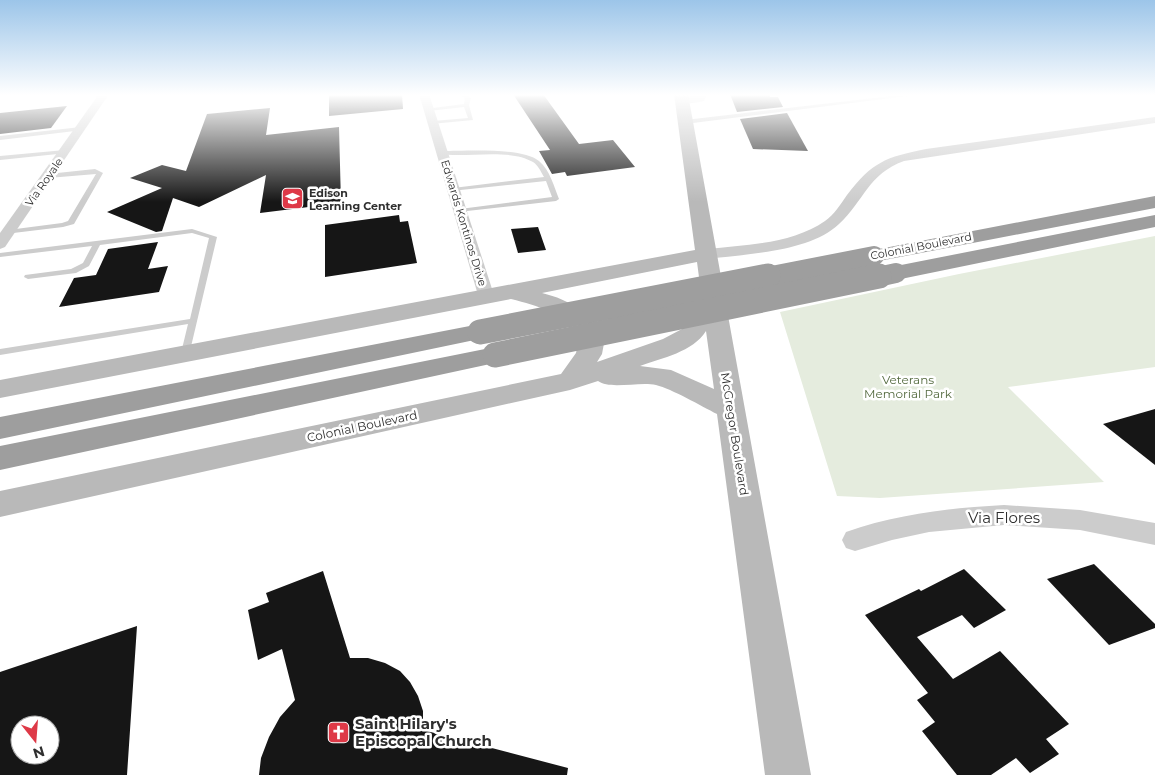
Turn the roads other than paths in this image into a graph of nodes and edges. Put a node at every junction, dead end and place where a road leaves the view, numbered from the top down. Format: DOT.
graph roads {
  1 [pos="70,130"];
  2 [pos="80,130"];
  3 [pos="435,130"];
  4 [pos="686,130"];
  5 [pos="1084,130"];
  6 [pos="0,138"];
  7 [pos="65,152"];
  8 [pos="442,153"];
  9 [pos="0,158"];
  10 [pos="48,176"];
  11 [pos="547,179"];
  12 [pos="453,190"];
  13 [pos="1155,202"];
  14 [pos="460,211"];
  15 [pos="1155,221"];
  16 [pos="8,232"];
  17 [pos="97,243"];
  18 [pos="0,244"];
  19 [pos="707,254"];
  20 [pos="0,255"];
  21 [pos="28,277"];
  22 [pos="567,280"];
  23 [pos="497,293"];
  24 [pos="714,299"];
  25 [pos="192,321"];
  26 [pos="0,352"];
  27 [pos="186,353"];
  28 [pos="570,381"];
  29 [pos="0,389"];
  30 [pos="730,408"];
  31 [pos="0,428"];
  32 [pos="0,458"];
  33 [pos="0,504"];
  34 [pos="1155,534"];
  35 [pos="855,540"];
  36 [pos="788,775"];
  1 -- 6 [label="lane"];
  2 -- 7 [label="street, Via Royale"];
  3 -- 8 [label="street, Edwards Kontinos Drive"];
  4 -- 19 [label="main road, McGregor Boulevard"];
  5 -- 19 [label="street"];
  7 -- 9 [label="lane"];
  7 -- 10 [label="street, Via Royale"];
  8 -- 11 [label="lane"];
  8 -- 12 [label="street, Edwards Kontinos Drive"];
  10 -- 16 [label="street, Via Royale"];
  10 -- 16 [label="lane"];
  11 -- 12 [label="lane"];
  11 -- 14 [label="lane"];
  12 -- 14 [label="street, Edwards Kontinos Drive"];
  13 -- 31 [label="highway, Colonial Boulevard, bridge"];
  14 -- 23 [label="street, Edwards Kontinos Drive"];
  15 -- 32 [label="highway, Colonial Boulevard, bridge"];
  16 -- 18 [label="street, Via Royale"];
  17 -- 20 [label="lane"];
  17 -- 21 [label="lane"];
  17 -- 25 [label="lane"];
  19 -- 22 [label="main road"];
  19 -- 24 [label="main road, McGregor Boulevard"];
  22 -- 23 [label="main road"];
  22 -- 24 [label="main road"];
  23 -- 27 [label="main road"];
  23 -- 28 [label="main road"];
  24 -- 28 [label="main road, Colonial Boulevard"];
  24 -- 30 [label="main road, McGregor Boulevard"];
  25 -- 26 [label="lane"];
  25 -- 27 [label="lane"];
  27 -- 29 [label="main road"];
  28 -- 30 [label="main road"];
  28 -- 33 [label="main road, Colonial Boulevard"];
  30 -- 36 [label="main road, McGregor Boulevard"];
  34 -- 35 [label="street, Via Flores"];
}
